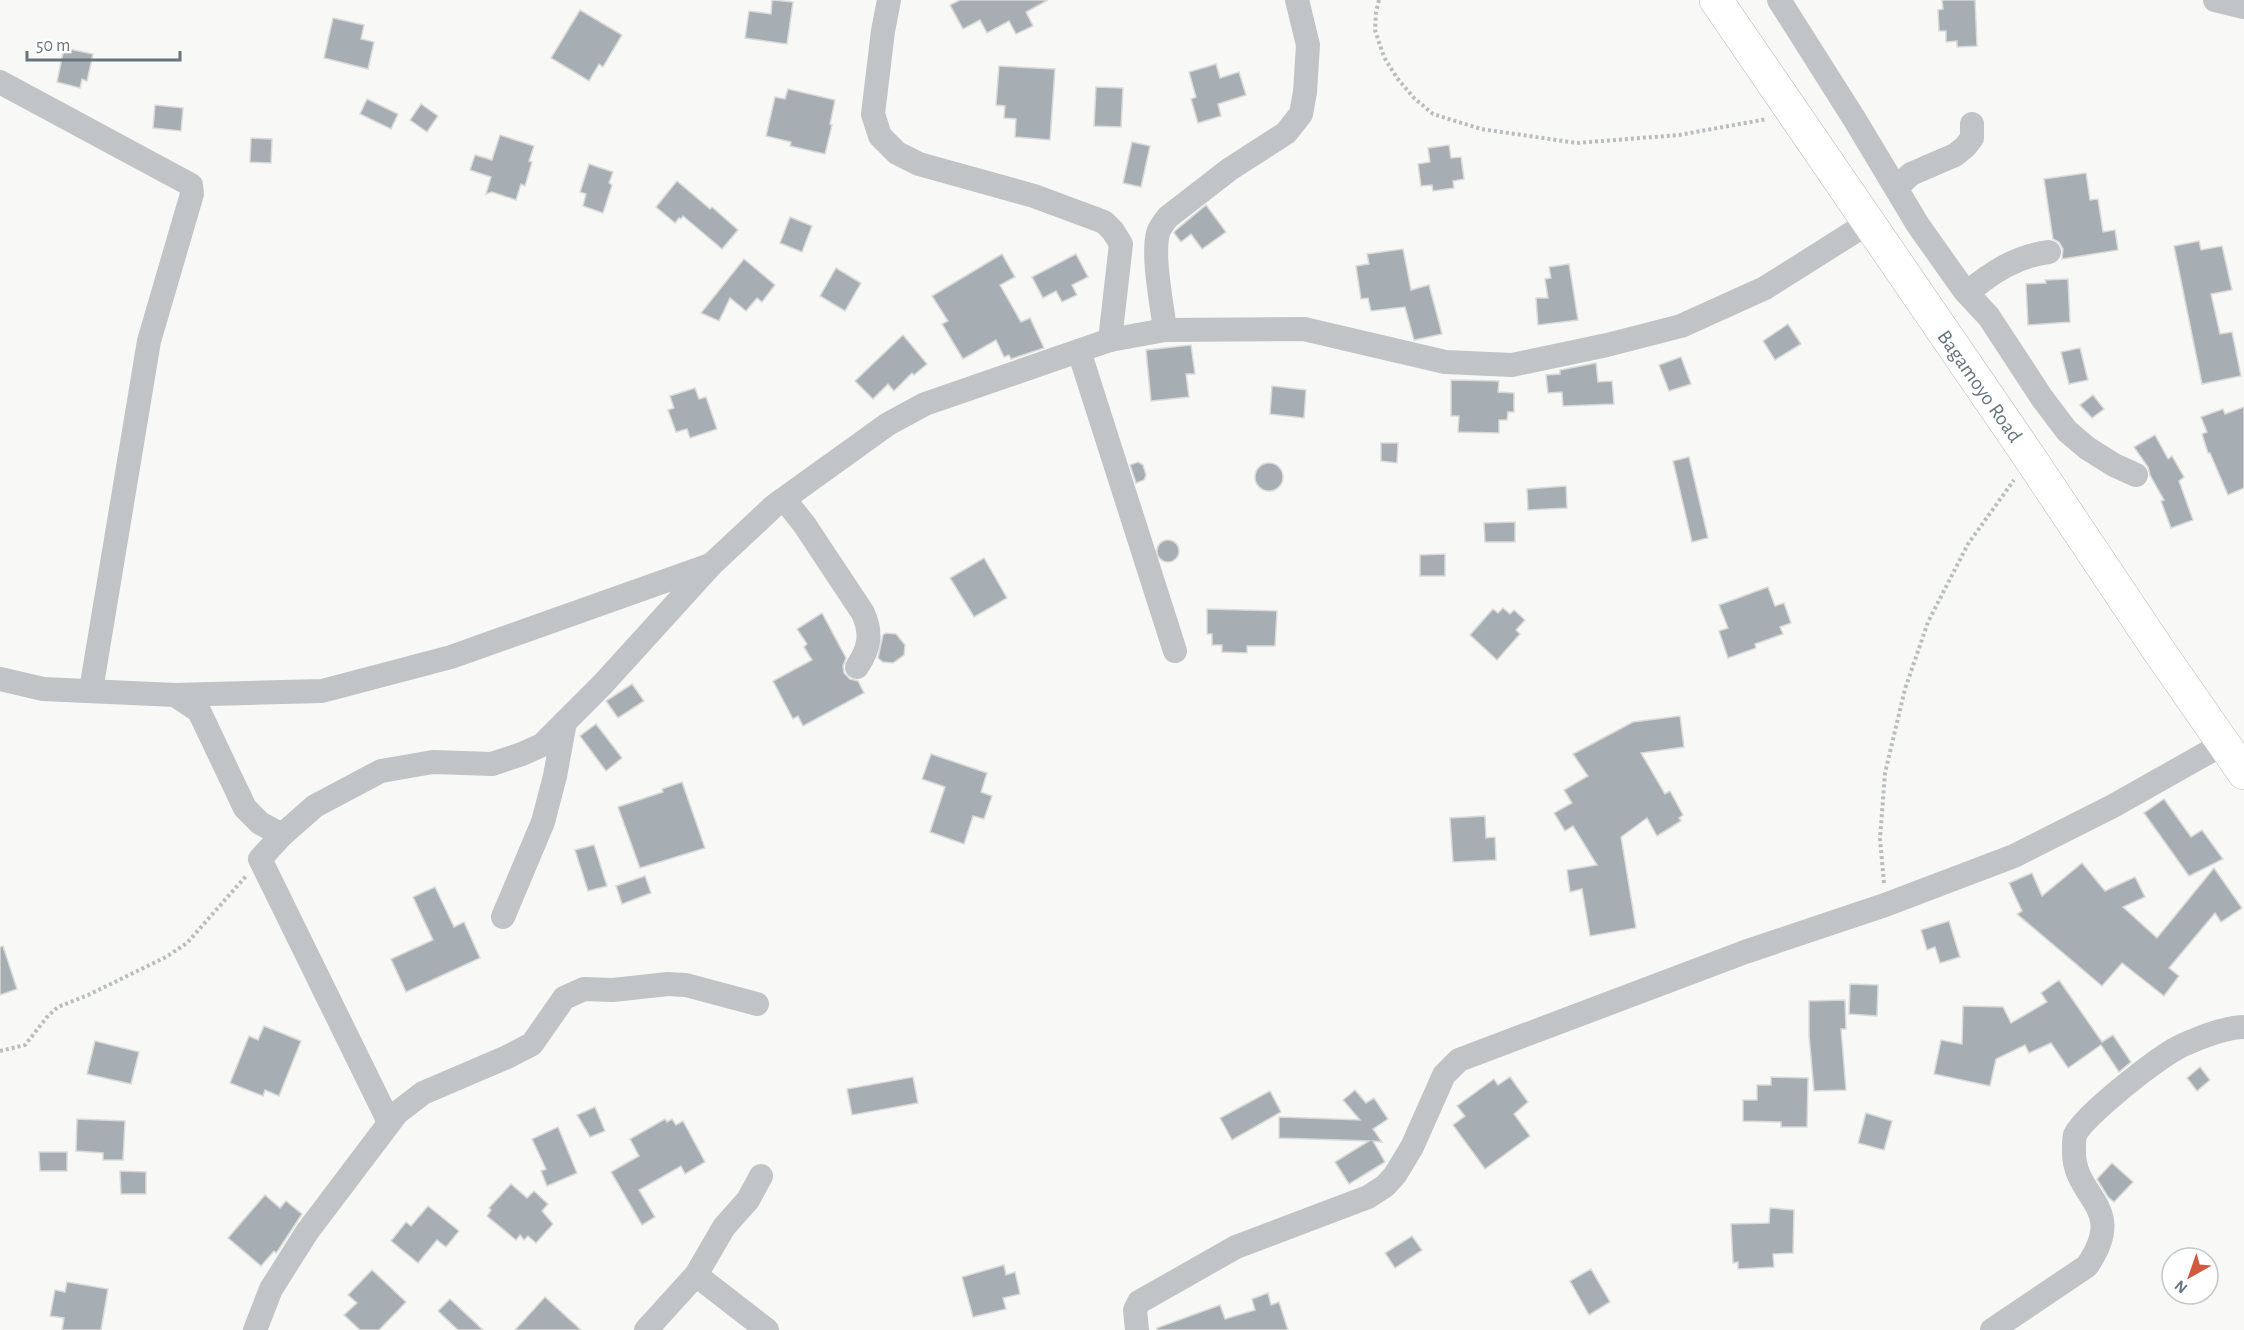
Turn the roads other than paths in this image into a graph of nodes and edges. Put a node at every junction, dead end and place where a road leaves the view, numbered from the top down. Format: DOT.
graph roads {
  1 [pos="889,0"];
  2 [pos="1297,0"];
  3 [pos="1716,0"];
  4 [pos="1779,0"];
  5 [pos="2215,0"];
  6 [pos="2244,7"];
  7 [pos="0,82"];
  8 [pos="1972,124"];
  9 [pos="1896,188"];
  10 [pos="1868,223"];
  11 [pos="2049,252"];
  12 [pos="1967,293"];
  13 [pos="1165,330"];
  14 [pos="1110,340"];
  15 [pos="1079,351"];
  16 [pos="2136,475"];
  17 [pos="784,499"];
  18 [pos="712,564"];
  19 [pos="1175,651"];
  20 [pos="857,667"];
  21 [pos="0,679"];
  22 [pos="91,690"];
  23 [pos="175,694"];
  24 [pos="565,722"];
  25 [pos="2223,744"];
  26 [pos="2244,773"];
  27 [pos="282,835"];
  28 [pos="503,917"];
  29 [pos="758,1004"];
  30 [pos="2244,1027"];
  31 [pos="389,1122"];
  32 [pos="761,1176"];
  33 [pos="696,1275"];
  34 [pos="255,1330"];
  35 [pos="646,1330"];
  36 [pos="767,1330"];
  37 [pos="1137,1330"];
  38 [pos="1992,1330"];
  1 -- 14 [label="street"];
  2 -- 13 [label="street"];
  3 -- 10 [label="highway, Bagamoyo Road"];
  4 -- 9 [label="street"];
  5 -- 6 [label="street"];
  7 -- 22 [label="street"];
  8 -- 9 [label="street"];
  9 -- 12 [label="street"];
  10 -- 13 [label="street"];
  10 -- 25 [label="highway, Bagamoyo Road"];
  11 -- 12 [label="street"];
  12 -- 16 [label="street"];
  13 -- 14 [label="street"];
  14 -- 15 [label="street"];
  15 -- 17 [label="street"];
  15 -- 19 [label="street"];
  17 -- 18 [label="street"];
  17 -- 20 [label="street"];
  18 -- 23 [label="street"];
  18 -- 24 [label="street"];
  21 -- 22 [label="street"];
  22 -- 23 [label="street"];
  23 -- 27 [label="street"];
  24 -- 27 [label="street"];
  24 -- 28 [label="street"];
  25 -- 26 [label="highway, Bagamoyo Road"];
  25 -- 37 [label="street"];
  27 -- 31 [label="street"];
  29 -- 31 [label="street"];
  30 -- 38 [label="street"];
  31 -- 34 [label="street"];
  32 -- 33 [label="street"];
  33 -- 35 [label="street"];
  33 -- 36 [label="street"];
}
